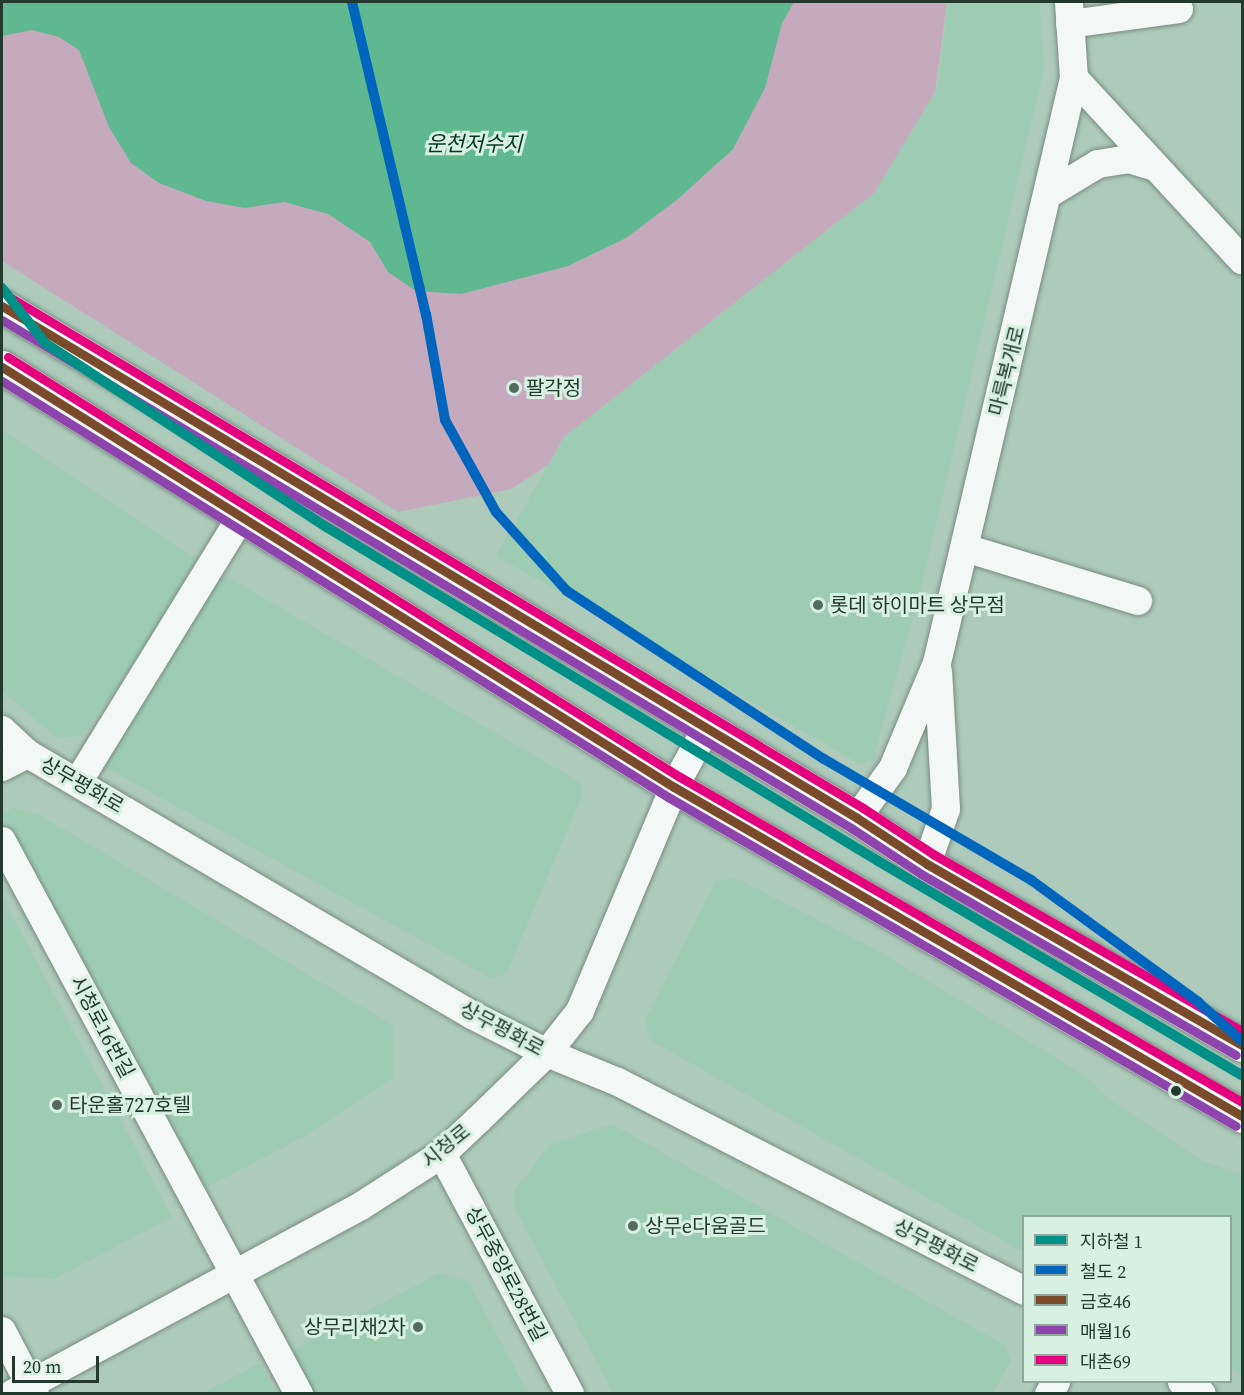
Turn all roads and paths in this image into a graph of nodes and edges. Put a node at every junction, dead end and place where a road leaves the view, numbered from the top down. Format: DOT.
graph roads {
  1 [pos="1179,9"];
  2 [pos="1069,13"];
  3 [pos="1074,78"];
  4 [pos="1156,167"];
  5 [pos="1050,193"];
  6 [pos="1242,260"];
  7 [pos="2,306"];
  8 [pos="2,366"];
  9 [pos="240,519"];
  10 [pos="965,548"];
  11 [pos="1138,601"];
  12 [pos="937,663"];
  13 [pos="706,729"];
  14 [pos="2,730"];
  15 [pos="28,754"];
  16 [pos="2,767"];
  17 [pos="78,782"];
  18 [pos="674,787"];
  19 [pos="858,818"];
  20 [pos="2,841"];
  21 [pos="927,864"];
  22 [pos="1242,1045"];
  23 [pos="547,1053"];
  24 [pos="1242,1116"];
  25 [pos="442,1154"];
  26 [pos="236,1276"];
  27 [pos="1022,1290"];
  28 [pos="2,1330"];
  29 [pos="1184,1383"];
  30 [pos="26,1390"];
  31 [pos="298,1394"];
  32 [pos="570,1394"];
  33 [pos="1202,1394"];
  1 -- 2 [label="street"];
  2 -- 3 [label="street, 마륵복개로"];
  3 -- 4 [label="street"];
  3 -- 5 [label="street, 마륵복개로"];
  4 -- 5 [label="street"];
  4 -- 6 [label="street"];
  5 -- 10 [label="street, 마륵복개로"];
  7 -- 13 [label="main road"];
  8 -- 9 [label="main road"];
  9 -- 17 [label="street"];
  9 -- 18 [label="main road"];
  10 -- 11 [label="street"];
  10 -- 12 [label="street, 마륵복개로"];
  12 -- 19 [label="street, 마륵복개로"];
  12 -- 21 [label="street, 마륵복개로"];
  13 -- 18 [label="street, 시청로"];
  13 -- 19 [label="main road"];
  14 -- 15 [label="street, 상무평화로"];
  15 -- 16 [label="street"];
  15 -- 17 [label="street, 상무평화로"];
  17 -- 23 [label="street, 상무평화로"];
  18 -- 23 [label="street, 시청로"];
  18 -- 24 [label="main road"];
  19 -- 21 [label="main road"];
  20 -- 26 [label="street, 시청로16번길"];
  21 -- 22 [label="main road"];
  23 -- 25 [label="street, 시청로"];
  23 -- 27 [label="street, 상무평화로"];
  25 -- 26 [label="street, 시청로"];
  25 -- 32 [label="street, 상무중앙로28번길"];
  26 -- 30 [label="street, 시청로"];
  26 -- 31 [label="street, 시청로16번길"];
  28 -- 30 [label="street"];
  29 -- 33 [label="street"];
}
